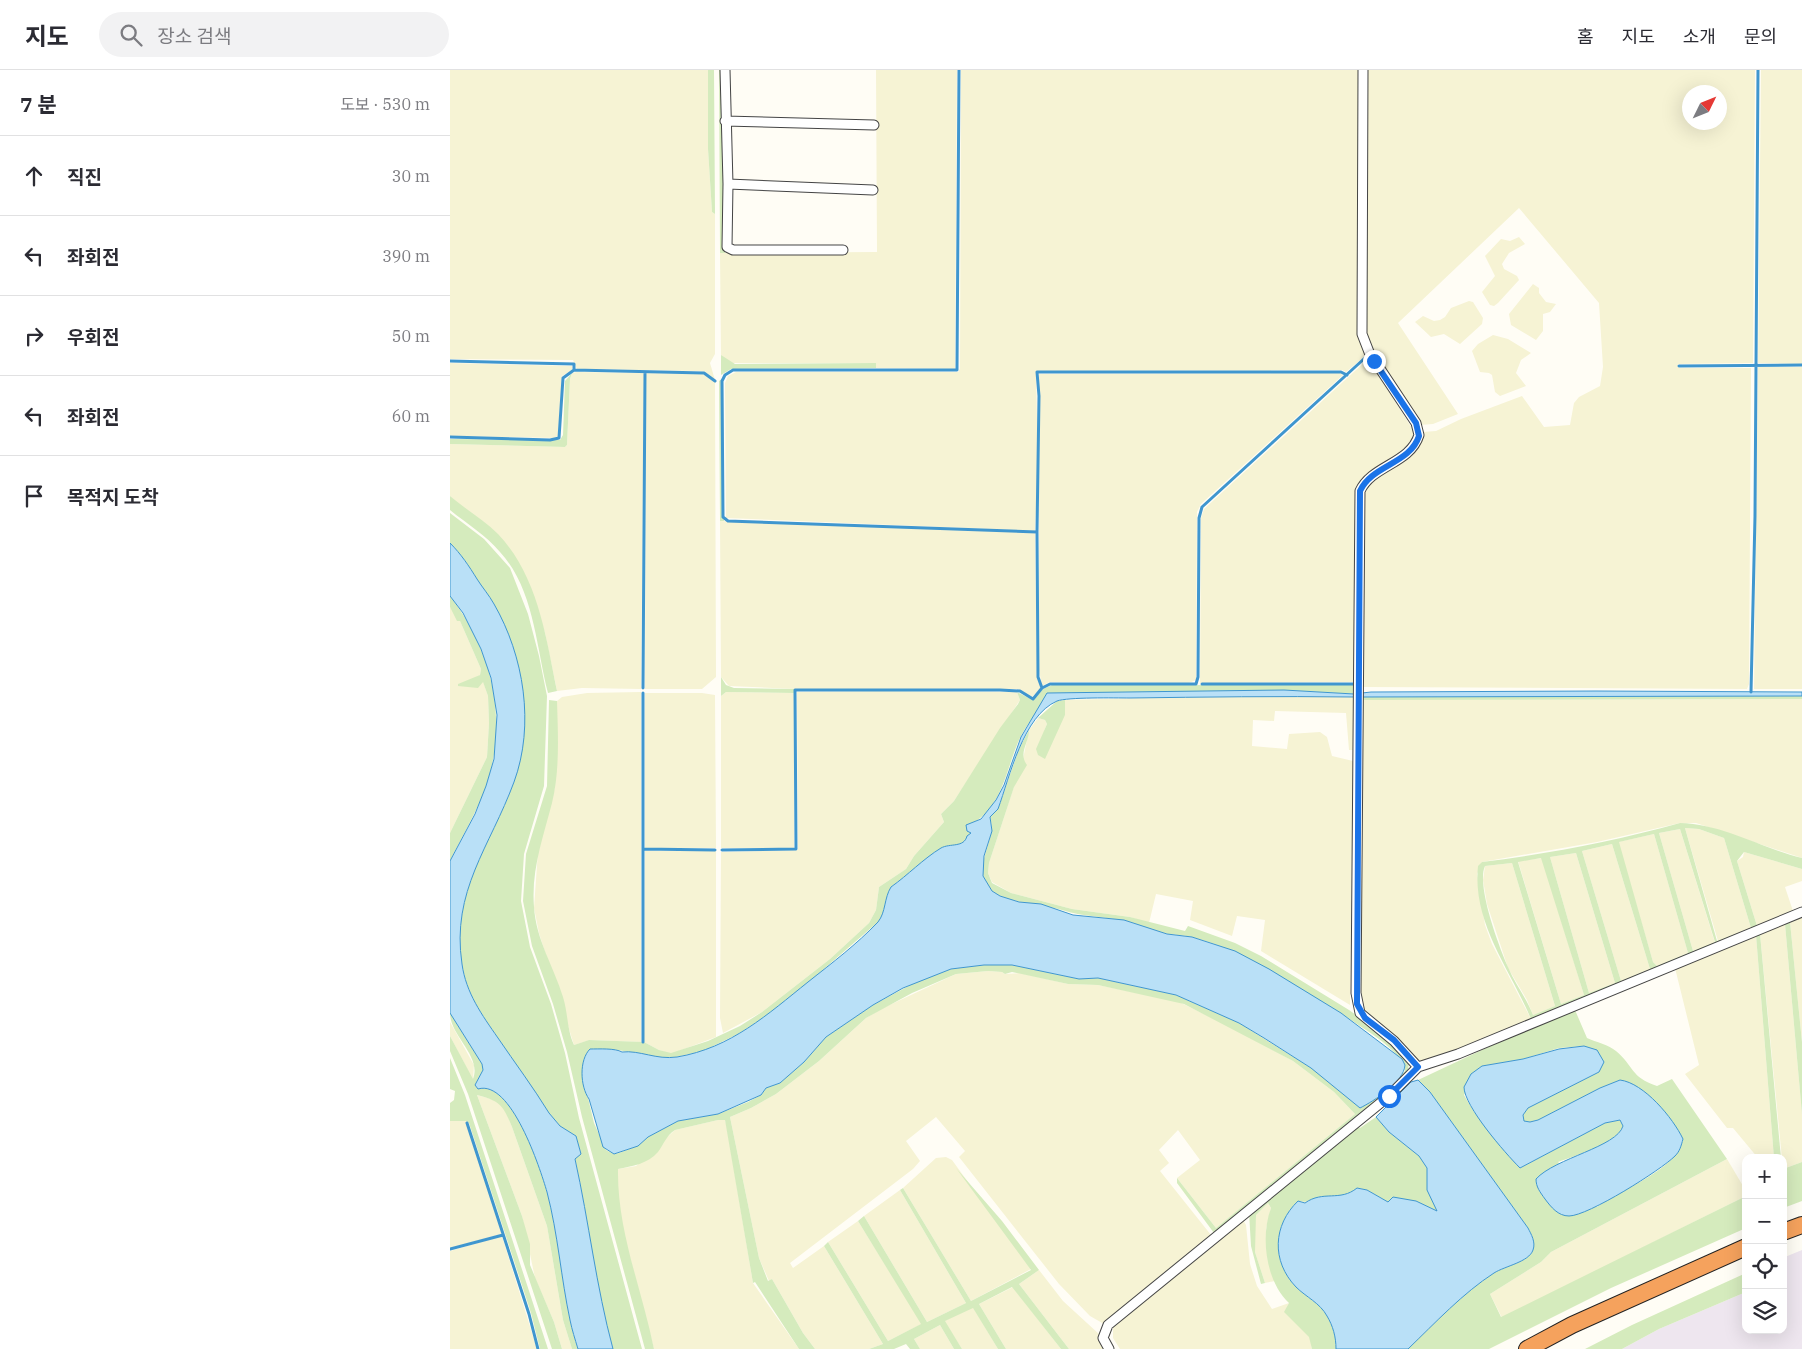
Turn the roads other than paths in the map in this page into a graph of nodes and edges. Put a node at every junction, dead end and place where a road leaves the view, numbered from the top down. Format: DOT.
graph roads {
  1 [pos="725,70"];
  2 [pos="1363,70"];
  3 [pos="725,121"];
  4 [pos="874,125"];
  5 [pos="728,184"];
  6 [pos="873,190"];
  7 [pos="843,250"];
  8 [pos="1802,912"];
  9 [pos="1418,1067"];
  10 [pos="1802,1225"];
  11 [pos="1787,1231"];
  12 [pos="1742,1249"];
  13 [pos="1109,1349"];
  14 [pos="1527,1349"];
  1 -- 3 [label="street"];
  2 -- 9 [label="street"];
  3 -- 4 [label="street"];
  3 -- 5 [label="street"];
  5 -- 6 [label="street"];
  5 -- 7 [label="street"];
  8 -- 9 [label="street"];
  9 -- 13 [label="street"];
  10 -- 11 [label="highway"];
  12 -- 14 [label="highway"];
}
